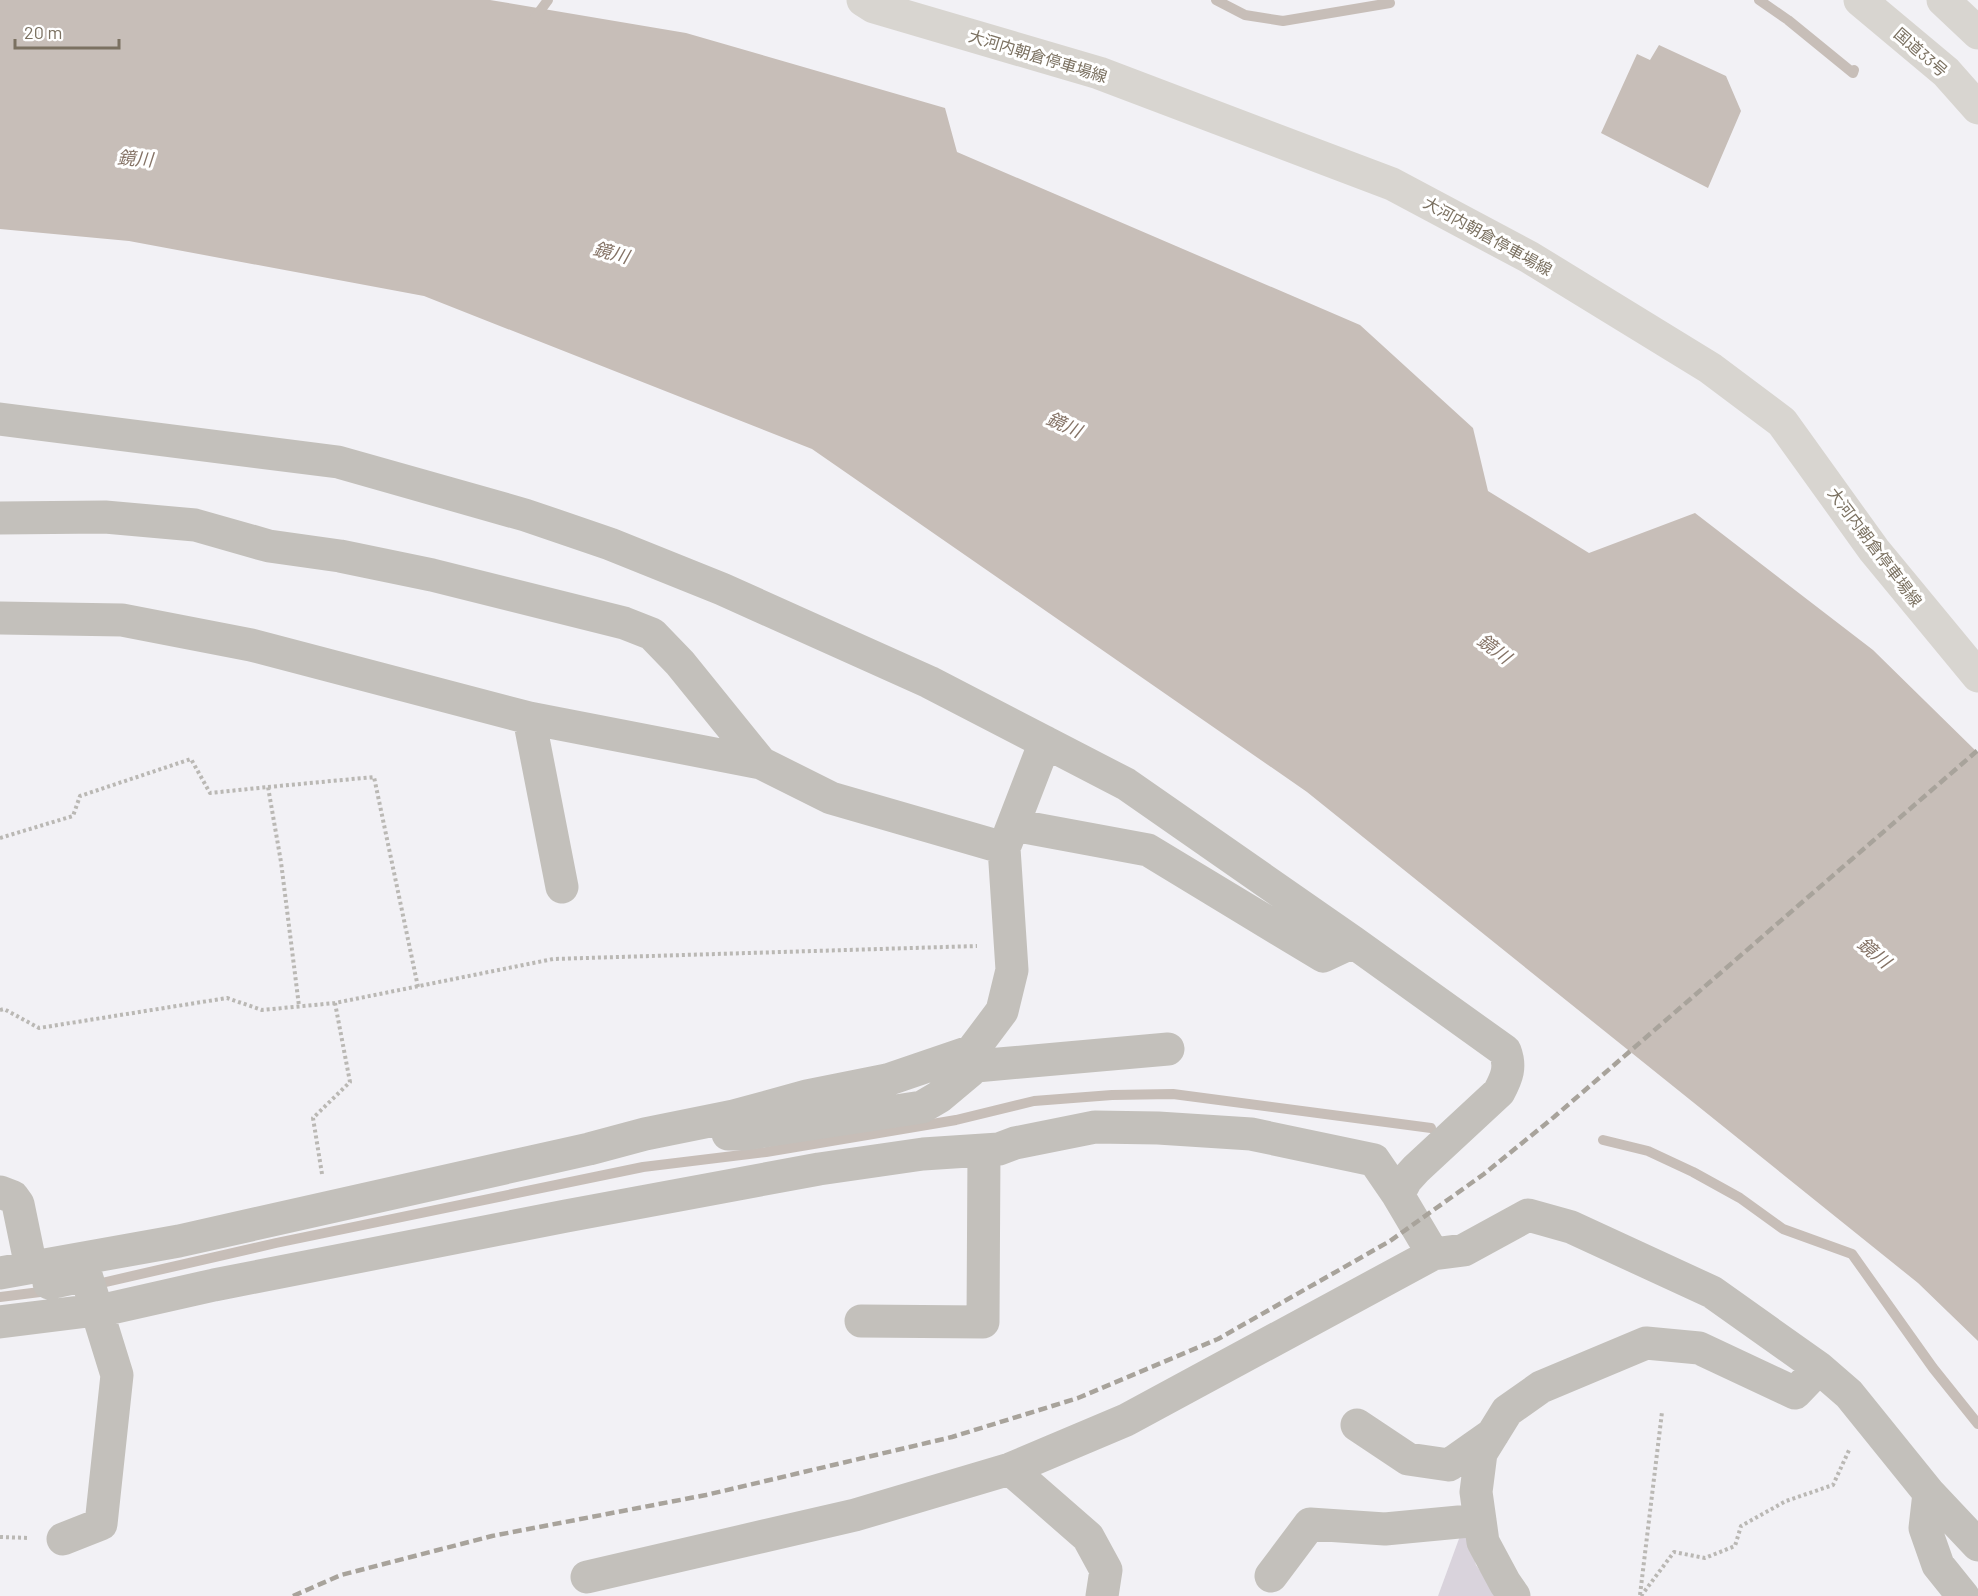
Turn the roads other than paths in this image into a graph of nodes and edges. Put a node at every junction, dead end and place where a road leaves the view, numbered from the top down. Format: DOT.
graph roads {
  1 [pos="863,0"];
  2 [pos="1860,0"];
  3 [pos="1943,0"];
  4 [pos="1978,33"];
  5 [pos="1978,108"];
  6 [pos="0,419"];
  7 [pos="0,518"];
  8 [pos="0,618"];
  9 [pos="1978,676"];
  10 [pos="530,718"];
  11 [pos="1045,742"];
  12 [pos="761,763"];
  13 [pos="1009,836"];
  14 [pos="562,887"];
  15 [pos="1353,942"];
  16 [pos="1168,1049"];
  17 [pos="974,1059"];
  18 [pos="922,1108"];
  19 [pos="645,1134"];
  20 [pos="984,1150"];
  21 [pos="923,1151"];
  22 [pos="0,1192"];
  23 [pos="1398,1195"];
  24 [pos="1433,1254"];
  25 [pos="16,1270"];
  26 [pos="0,1287"];
  27 [pos="91,1290"];
  28 [pos="861,1321"];
  29 [pos="0,1322"];
  30 [pos="1819,1368"];
  31 [pos="1357,1425"];
  32 [pos="1493,1434"];
  33 [pos="1010,1469"];
  34 [pos="1929,1493"];
  35 [pos="1480,1520"];
  36 [pos="63,1539"];
  37 [pos="1978,1545"];
  38 [pos="1270,1576"];
  39 [pos="587,1577"];
  40 [pos="1102,1596"];
  41 [pos="1514,1596"];
  42 [pos="1963,1596"];
  1 -- 9 [label="main road, 大河内朝倉停車場線"];
  2 -- 5 [label="main road, 国道33号"];
  3 -- 4 [label="main road"];
  6 -- 11 [label="street"];
  7 -- 12 [label="street"];
  8 -- 10 [label="street"];
  10 -- 12 [label="street"];
  10 -- 14 [label="street"];
  11 -- 13 [label="street"];
  11 -- 15 [label="street"];
  12 -- 13 [label="street"];
  13 -- 15 [label="street"];
  13 -- 17 [label="street"];
  15 -- 23 [label="street"];
  16 -- 17 [label="street"];
  17 -- 18 [label="street"];
  17 -- 19 [label="street"];
  18 -- 19 [label="street"];
  18 -- 21 [label="street"];
  19 -- 25 [label="street"];
  20 -- 21 [label="street"];
  20 -- 23 [label="street"];
  20 -- 28 [label="street"];
  21 -- 27 [label="street"];
  22 -- 25 [label="street"];
  23 -- 24 [label="street"];
  24 -- 30 [label="street"];
  24 -- 33 [label="street"];
  26 -- 27 [label="street"];
  27 -- 29 [label="street"];
  27 -- 36 [label="street"];
  30 -- 32 [label="street"];
  30 -- 34 [label="street"];
  31 -- 32 [label="street"];
  32 -- 35 [label="street"];
  33 -- 39 [label="street"];
  33 -- 40 [label="street"];
  34 -- 37 [label="street"];
  34 -- 42 [label="street"];
  35 -- 38 [label="street"];
  35 -- 41 [label="street"];
}
